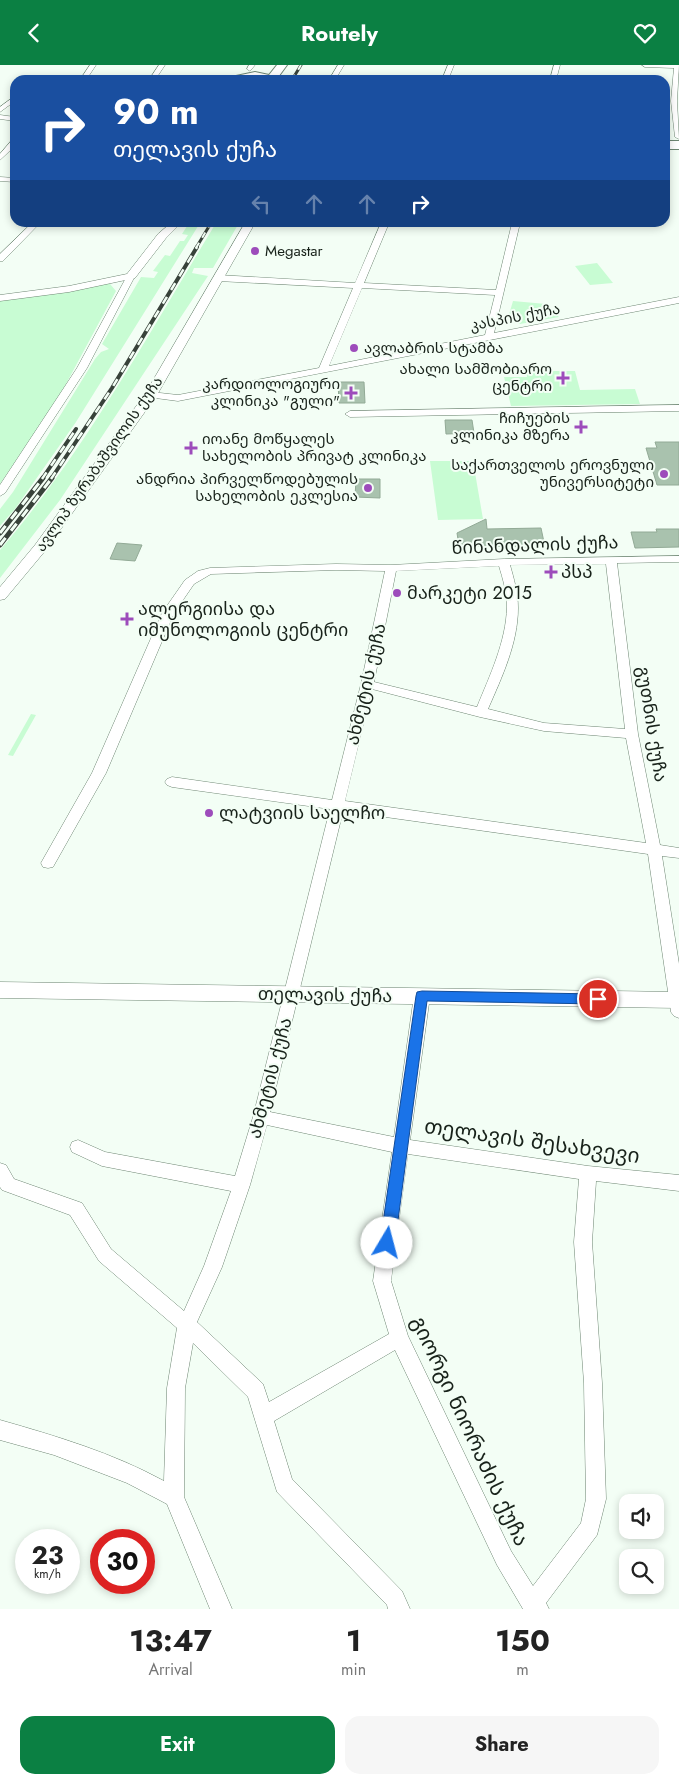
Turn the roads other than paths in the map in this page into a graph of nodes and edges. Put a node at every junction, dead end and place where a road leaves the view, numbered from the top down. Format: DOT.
graph roads {
  1 [pos="282,65"];
  2 [pos="645,65"];
  3 [pos="253,66"];
  4 [pos="677,66"];
  5 [pos="243,75"];
  6 [pos="274,75"];
  7 [pos="677,101"];
  8 [pos="10,102"];
  9 [pos="0,110"];
  10 [pos="679,137"];
  11 [pos="3,150"];
  12 [pos="0,158"];
  13 [pos="32,227"];
  14 [pos="159,227"];
  15 [pos="172,227"];
  16 [pos="248,227"];
  17 [pos="383,227"];
  18 [pos="515,227"];
  19 [pos="162,236"];
  20 [pos="0,259"];
  21 [pos="131,276"];
  22 [pos="218,278"];
  23 [pos="358,286"];
  24 [pos="500,293"];
  25 [pos="0,298"];
  26 [pos="679,300"];
  27 [pos="489,337"];
  28 [pos="323,369"];
  29 [pos="151,395"];
  30 [pos="679,408"];
  31 [pos="350,414"];
  32 [pos="0,493"];
  33 [pos="679,559"];
  34 [pos="611,560"];
  35 [pos="504,562"];
  36 [pos="392,568"];
  37 [pos="0,596"];
  38 [pos="367,684"];
  39 [pos="480,713"];
  40 [pos="632,734"];
  41 [pos="172,782"];
  42 [pos="337,804"];
  43 [pos="654,849"];
  44 [pos="679,853"];
  45 [pos="48,863"];
  46 [pos="0,990"];
  47 [pos="292,994"];
  48 [pos="422,996"];
  49 [pos="678,1004"];
  50 [pos="261,1117"];
  51 [pos="400,1146"];
  52 [pos="78,1147"];
  53 [pos="0,1170"];
  54 [pos="588,1173"];
  55 [pos="679,1183"];
  56 [pos="241,1185"];
  57 [pos="187,1325"];
  58 [pos="398,1338"];
  59 [pos="264,1416"];
  60 [pos="0,1430"];
  61 [pos="174,1497"];
  62 [pos="535,1606"];
  63 [pos="221,1609"];
  64 [pos="399,1609"];
  1 -- 6 [label="main road"];
  2 -- 4 [label="street"];
  3 -- 5 [label="main road"];
  4 -- 7 [label="street"];
  7 -- 10 [label="street"];
  8 -- 9 [label="street"];
  11 -- 12 [label="street"];
  13 -- 20 [label="street"];
  14 -- 19 [label="street"];
  15 -- 19 [label="street"];
  16 -- 22 [label="street, ავლიპ ზურაბაშვილის ქუჩა"];
  17 -- 23 [label="street"];
  18 -- 24 [label="street"];
  19 -- 21 [label="street"];
  21 -- 25 [label="street"];
  21 -- 32 [label="street"];
  22 -- 23 [label="street"];
  22 -- 29 [label="street, ავლიპ ზურაბაშვილის ქუჩა"];
  23 -- 24 [label="street"];
  23 -- 28 [label="street"];
  24 -- 27 [label="street"];
  26 -- 27 [label="street, კასპის ქუჩა"];
  27 -- 28 [label="street, კასპის ქუჩა"];
  28 -- 29 [label="street, კასპის ქუჩა"];
  29 -- 37 [label="street, ავლიპ ზურაბაშვილის ქუჩა"];
  30 -- 31 [label="street"];
  33 -- 34 [label="street, წინანდალის ქუჩა"];
  34 -- 35 [label="street, წინანდალის ქუჩა"];
  34 -- 40 [label="street, გუთნის ქუჩა"];
  35 -- 36 [label="street, წინანდალის ქუჩა"];
  35 -- 39 [label="street"];
  36 -- 38 [label="street, ახმეტის ქუჩა"];
  36 -- 45 [label="street, წინანდალის ქუჩა"];
  38 -- 39 [label="street"];
  38 -- 42 [label="street, ახმეტის ქუჩა"];
  39 -- 40 [label="street"];
  40 -- 43 [label="street, გუთნის ქუჩა"];
  41 -- 42 [label="street"];
  42 -- 43 [label="street"];
  42 -- 47 [label="street, ახმეტის ქუჩა"];
  43 -- 44 [label="street"];
  43 -- 49 [label="street, გუთნის ქუჩა"];
  46 -- 47 [label="street, თელავის ქუჩა"];
  47 -- 48 [label="street, თელავის ქუჩა"];
  47 -- 50 [label="street, ახმეტის ქუჩა"];
  48 -- 49 [label="street, თელავის ქუჩა"];
  48 -- 51 [label="street, გიორგი ნიორაძის ქუჩა"];
  50 -- 51 [label="street, თელავის შესახვევი"];
  50 -- 56 [label="street, ახმეტის ქუჩა"];
  51 -- 54 [label="street, თელავის შესახვევი"];
  51 -- 58 [label="street, გიორგი ნიორაძის ქუჩა"];
  52 -- 56 [label="street"];
  53 -- 57 [label="street"];
  54 -- 55 [label="street, თელავის შესახვევი"];
  54 -- 62 [label="street"];
  56 -- 57 [label="street, ახმეტის ქუჩა"];
  57 -- 59 [label="street"];
  57 -- 61 [label="street, ახმეტის ქუჩა"];
  58 -- 59 [label="street"];
  58 -- 62 [label="street, გიორგი ნიორაძის ქუჩა"];
  59 -- 64 [label="street"];
  60 -- 61 [label="street"];
  61 -- 63 [label="street"];
}
